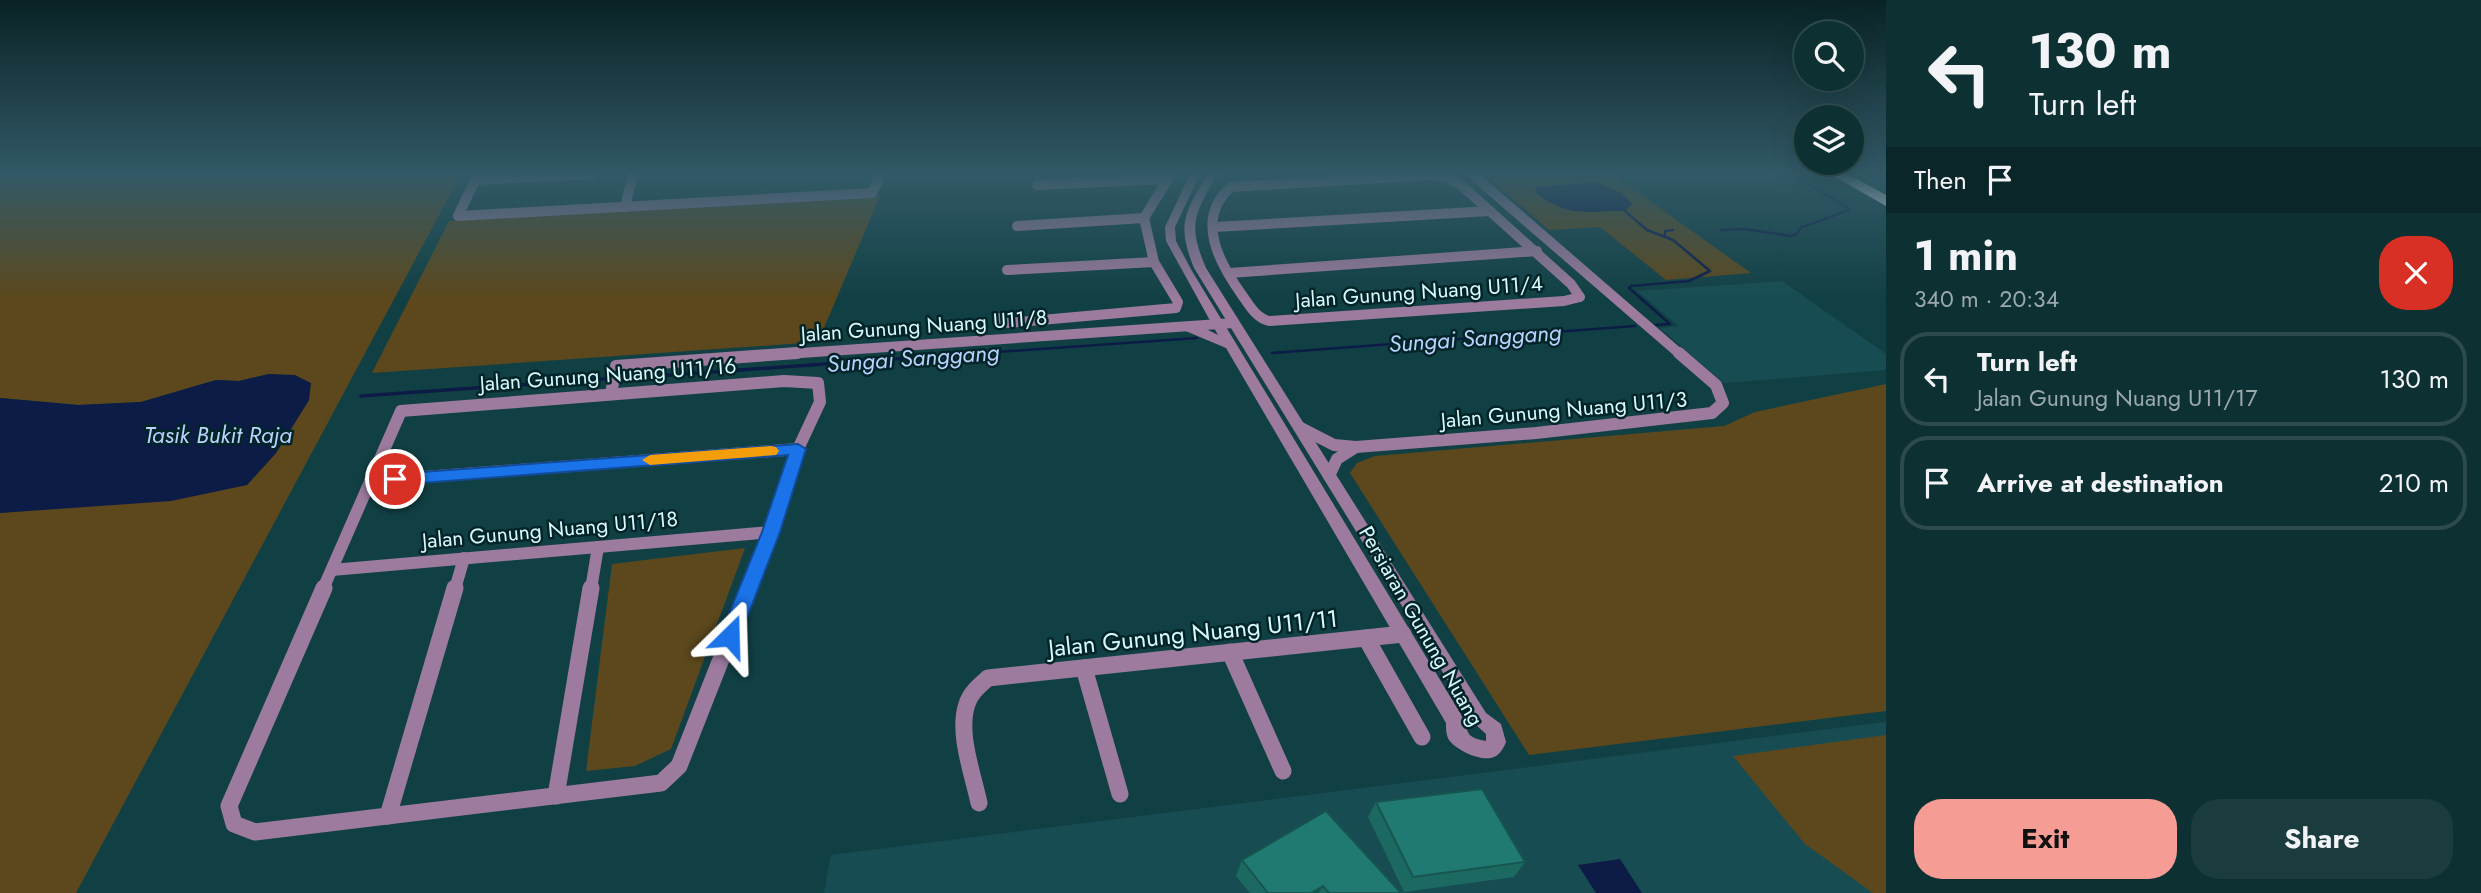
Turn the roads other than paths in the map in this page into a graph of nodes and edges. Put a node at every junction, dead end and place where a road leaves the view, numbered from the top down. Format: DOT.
graph roads {
  1 [pos="1175,216"];
  2 [pos="1191,216"];
  3 [pos="1215,216"];
  4 [pos="1409,216"];
  5 [pos="1495,216"];
  6 [pos="1520,216"];
  7 [pos="1144,218"];
  8 [pos="1017,226"];
  9 [pos="1214,227"];
  10 [pos="1559,249"];
  11 [pos="1534,251"];
  12 [pos="1154,262"];
  13 [pos="1007,270"];
  14 [pos="1229,273"];
  15 [pos="1206,305"];
  16 [pos="1104,316"];
  17 [pos="999,318"];
  18 [pos="1234,323"];
  19 [pos="1218,324"];
  20 [pos="1182,327"];
  21 [pos="1112,332"];
  22 [pos="1230,345"];
  23 [pos="818,383"];
  24 [pos="611,394"];
  25 [pos="401,411"];
  26 [pos="1299,427"];
  27 [pos="1356,447"];
  28 [pos="798,449"];
  29 [pos="1329,476"];
  30 [pos="370,481"];
  31 [pos="771,532"];
  32 [pos="598,547"];
  33 [pos="464,558"];
  34 [pos="332,570"];
  35 [pos="1403,634"];
  36 [pos="1366,638"];
  37 [pos="1230,652"];
  38 [pos="1084,668"];
  39 [pos="1422,737"];
  40 [pos="1283,771"];
  41 [pos="1120,794"];
  42 [pos="556,796"];
  43 [pos="979,803"];
  44 [pos="388,816"];
  1 -- 15 [label="street, Persiaran Gunung Nuang"];
  2 -- 18 [label="street, Persiaran Gunung Nuang"];
  3 -- 9 [label="street"];
  4 -- 9 [label="street"];
  5 -- 11 [label="street"];
  6 -- 10 [label="street, Jalan Gunung Nuang U11/3"];
  7 -- 8 [label="street"];
  7 -- 12 [label="street"];
  9 -- 14 [label="street"];
  10 -- 11 [label="street"];
  10 -- 27 [label="street, Jalan Gunung Nuang U11/3"];
  11 -- 14 [label="street"];
  11 -- 14 [label="street, Jalan Gunung Nuang U11/4"];
  12 -- 13 [label="street"];
  12 -- 16 [label="street"];
  15 -- 19 [label="street, Persiaran Gunung Nuang"];
  15 -- 20 [label="street"];
  16 -- 17 [label="street"];
  16 -- 21 [label="street"];
  18 -- 19 [label="street, Jalan Gunung Nuang U11/8"];
  18 -- 26 [label="street, Persiaran Gunung Nuang"];
  19 -- 20 [label="street, Jalan Gunung Nuang U11/8"];
  19 -- 22 [label="street, Persiaran Gunung Nuang"];
  20 -- 21 [label="street, Jalan Gunung Nuang U11/8"];
  20 -- 22 [label="street"];
  21 -- 24 [label="street, Jalan Gunung Nuang U11/8"];
  22 -- 35 [label="street, Persiaran Gunung Nuang"];
  23 -- 24 [label="street, Jalan Gunung Nuang U11/16"];
  23 -- 28 [label="street"];
  24 -- 25 [label="street, Jalan Gunung Nuang U11/16"];
  25 -- 30 [label="street"];
  26 -- 27 [label="street, Jalan Gunung Nuang U11/3"];
  26 -- 29 [label="street, Persiaran Gunung Nuang"];
  27 -- 29 [label="street"];
  28 -- 30 [label="street"];
  28 -- 31 [label="street"];
  29 -- 35 [label="street, Persiaran Gunung Nuang"];
  30 -- 34 [label="street"];
  31 -- 32 [label="street, Jalan Gunung Nuang U11/18"];
  31 -- 42 [label="street"];
  32 -- 33 [label="street, Jalan Gunung Nuang U11/18"];
  32 -- 42 [label="street"];
  33 -- 34 [label="street, Jalan Gunung Nuang U11/18"];
  33 -- 44 [label="street"];
  34 -- 44 [label="street"];
  35 -- 36 [label="street, Jalan Gunung Nuang U11/11"];
  36 -- 37 [label="street, Jalan Gunung Nuang U11/11"];
  36 -- 39 [label="street"];
  37 -- 38 [label="street, Jalan Gunung Nuang U11/11"];
  37 -- 40 [label="street"];
  38 -- 41 [label="street"];
  38 -- 43 [label="street, Jalan Gunung Nuang U11/11"];
  42 -- 44 [label="street"];
}
